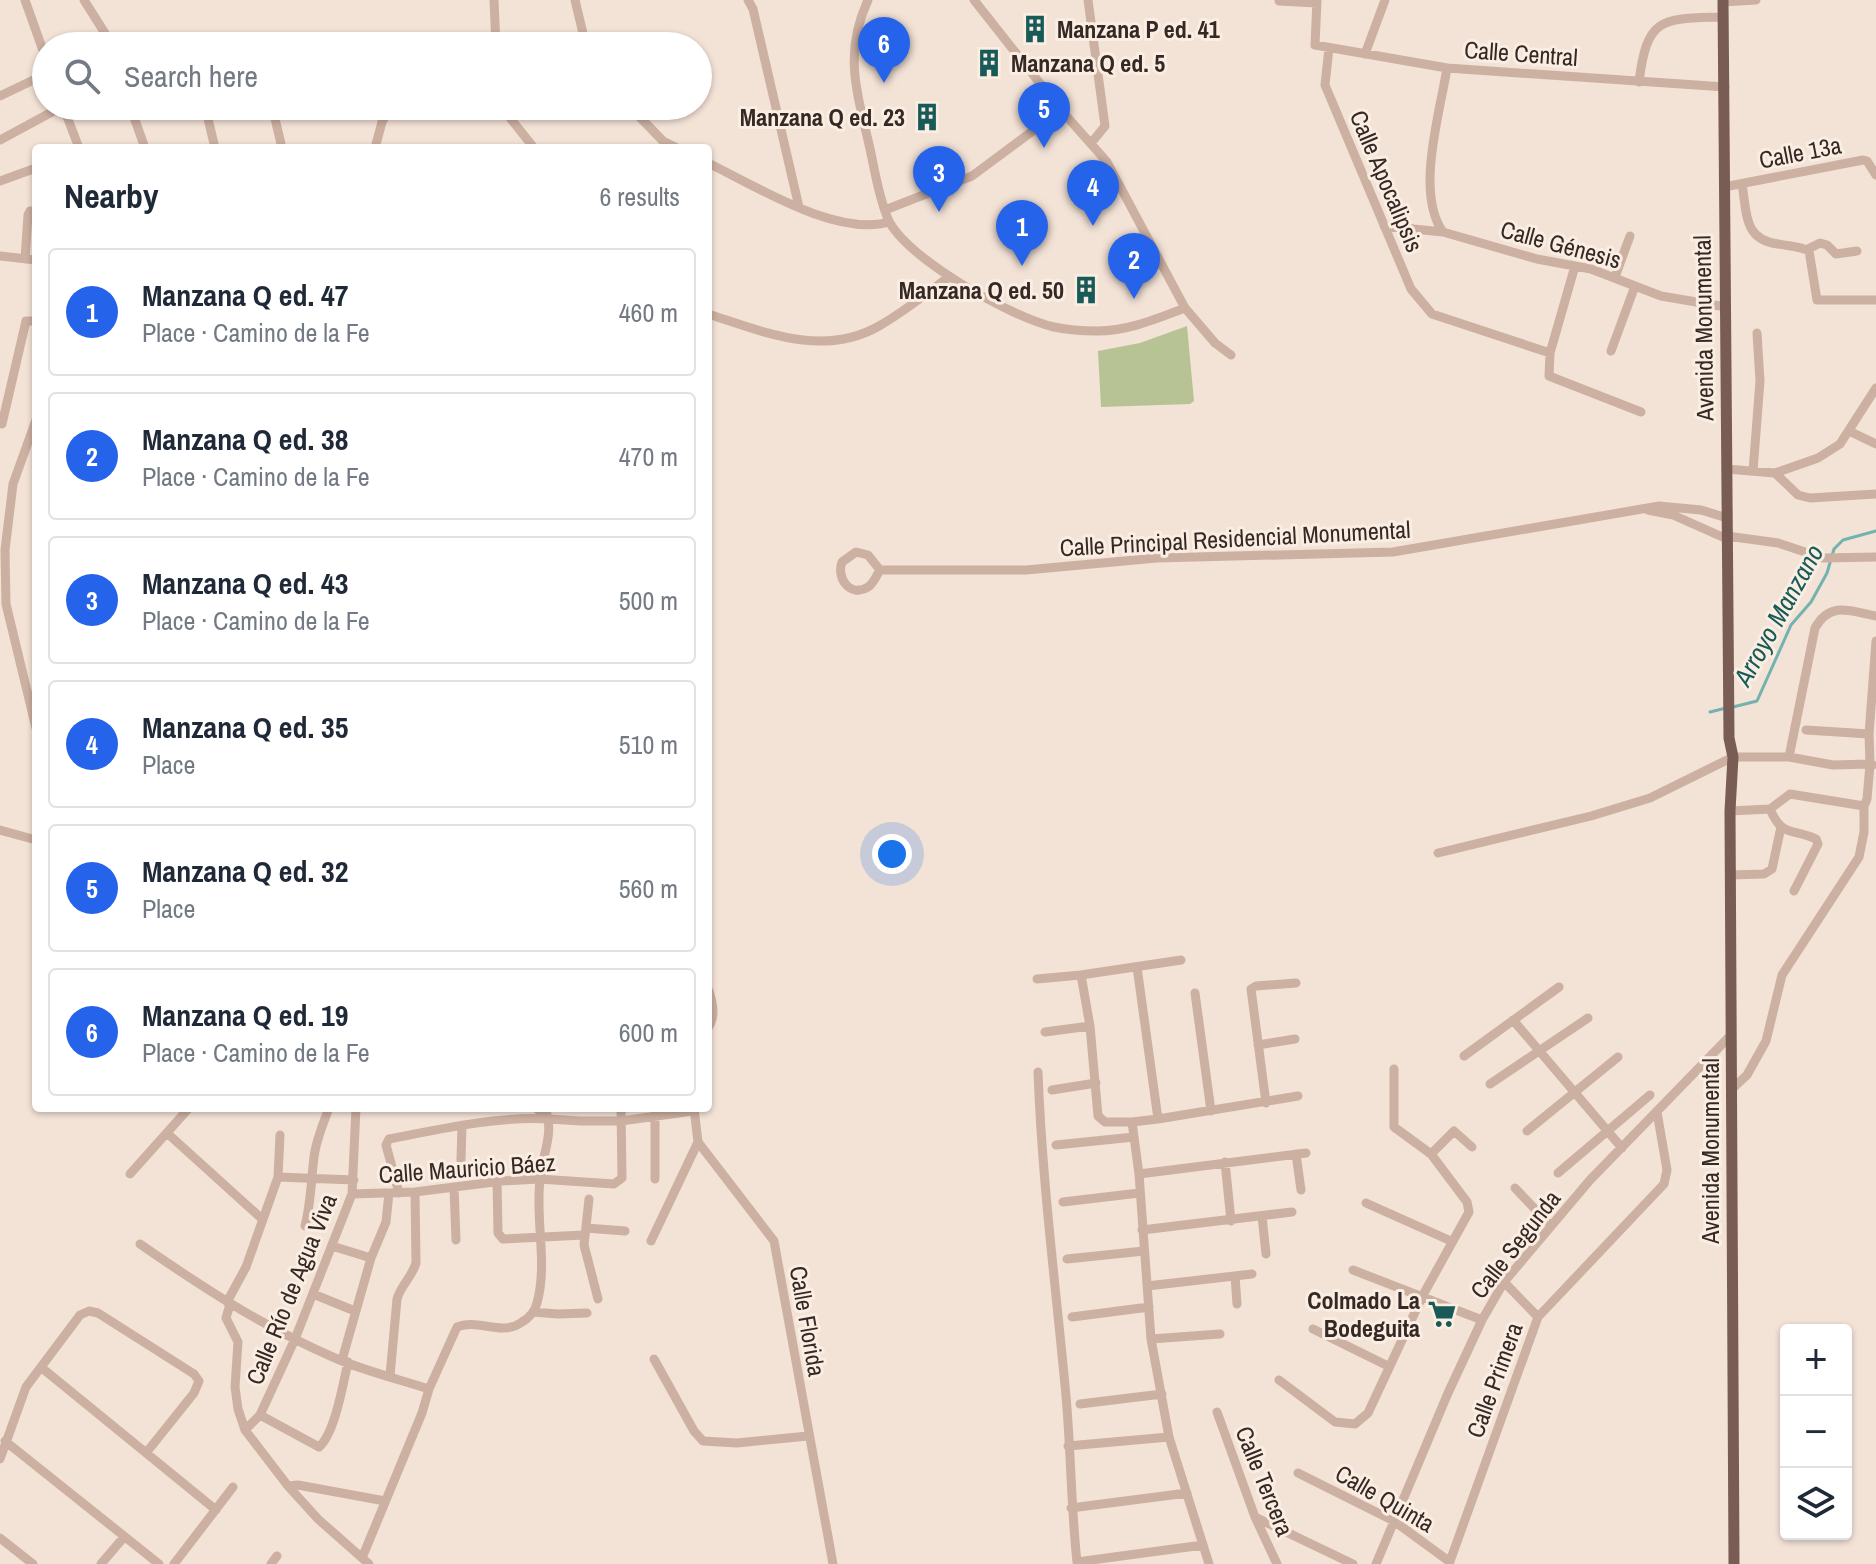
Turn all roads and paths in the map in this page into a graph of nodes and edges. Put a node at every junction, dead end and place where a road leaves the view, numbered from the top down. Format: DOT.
graph roads {
  1 [pos="25,0"];
  2 [pos="84,0"];
  3 [pos="494,0"];
  4 [pos="575,0"];
  5 [pos="748,0"];
  6 [pos="974,0"];
  7 [pos="1088,0"];
  8 [pos="1385,0"];
  9 [pos="1756,0"];
  10 [pos="866,1"];
  11 [pos="1279,1"];
  12 [pos="1723,1"];
  13 [pos="1317,2"];
  14 [pos="1723,17"];
  15 [pos="36,32"];
  16 [pos="104,32"];
  17 [pos="495,32"];
  18 [pos="583,32"];
  19 [pos="1329,48"];
  20 [pos="1365,54"];
  21 [pos="1447,68"];
  22 [pos="32,81"];
  23 [pos="1639,82"];
  24 [pos="1725,87"];
  25 [pos="0,96"];
  26 [pos="1061,110"];
  27 [pos="37,120"];
  28 [pos="68,120"];
  29 [pos="135,120"];
  30 [pos="208,120"];
  31 [pos="275,120"];
  32 [pos="383,120"];
  33 [pos="515,120"];
  34 [pos="640,120"];
  35 [pos="0,140"];
  36 [pos="1092,142"];
  37 [pos="77,144"];
  38 [pos="144,144"];
  39 [pos="214,144"];
  40 [pos="281,144"];
  41 [pos="376,144"];
  42 [pos="531,144"];
  43 [pos="660,144"];
  44 [pos="712,165"];
  45 [pos="32,169"];
  46 [pos="1876,175"];
  47 [pos="0,181"];
  48 [pos="1742,184"];
  49 [pos="1724,187"];
  50 [pos="799,207"];
  51 [pos="885,210"];
  52 [pos="32,211"];
  53 [pos="889,222"];
  54 [pos="1384,226"];
  55 [pos="1443,232"];
  56 [pos="1630,236"];
  57 [pos="1808,249"];
  58 [pos="1857,251"];
  59 [pos="0,256"];
  60 [pos="25,259"];
  61 [pos="32,260"];
  62 [pos="1575,266"];
  63 [pos="949,277"];
  64 [pos="1615,277"];
  65 [pos="1635,286"];
  66 [pos="1876,300"];
  67 [pos="1726,307"];
  68 [pos="1185,308"];
  69 [pos="712,315"];
  70 [pos="32,321"];
  71 [pos="1757,333"];
  72 [pos="1611,351"];
  73 [pos="1550,353"];
  74 [pos="1231,355"];
  75 [pos="1876,388"];
  76 [pos="1641,412"];
  77 [pos="2,424"];
  78 [pos="32,431"];
  79 [pos="1849,431"];
  80 [pos="1876,444"];
  81 [pos="1726,469"];
  82 [pos="1753,471"];
  83 [pos="1775,473"];
  84 [pos="1876,494"];
  85 [pos="1637,509"];
  86 [pos="1697,509"];
  87 [pos="1727,518"];
  88 [pos="1692,522"];
  89 [pos="1727,538"];
  90 [pos="3,550"];
  91 [pos="1876,557"];
  92 [pos="880,570"];
  93 [pos="3,604"];
  94 [pos="1876,616"];
  95 [pos="1876,641"];
  96 [pos="32,713"];
  97 [pos="1873,720"];
  98 [pos="1806,730"];
  99 [pos="1869,734"];
  100 [pos="1733,757"];
  101 [pos="1789,757"];
  102 [pos="1873,765"];
  103 [pos="1869,802"];
  104 [pos="1770,809"];
  105 [pos="1730,811"];
  106 [pos="1781,827"];
  107 [pos="0,830"];
  108 [pos="1864,832"];
  109 [pos="1876,833"];
  110 [pos="32,839"];
  111 [pos="1438,853"];
  112 [pos="1730,875"];
  113 [pos="1794,891"];
  114 [pos="1181,960"];
  115 [pos="1137,967"];
  116 [pos="1081,975"];
  117 [pos="1037,979"];
  118 [pos="1296,983"];
  119 [pos="1559,987"];
  120 [pos="1195,993"];
  121 [pos="1588,1018"];
  122 [pos="1513,1020"];
  123 [pos="1090,1026"];
  124 [pos="1045,1032"];
  125 [pos="1731,1035"];
  126 [pos="1295,1039"];
  127 [pos="1258,1045"];
  128 [pos="1538,1050"];
  129 [pos="1464,1056"];
  130 [pos="1618,1057"];
  131 [pos="1394,1069"];
  132 [pos="1038,1072"];
  133 [pos="1096,1083"];
  134 [pos="1490,1084"];
  135 [pos="1732,1089"];
  136 [pos="1052,1090"];
  137 [pos="1575,1093"];
  138 [pos="1650,1095"];
  139 [pos="1298,1096"];
  140 [pos="1266,1103"];
  141 [pos="1211,1111"];
  142 [pos="185,1112"];
  143 [pos="327,1112"];
  144 [pos="356,1112"];
  145 [pos="541,1112"];
  146 [pos="546,1112"];
  147 [pos="621,1112"];
  148 [pos="694,1112"];
  149 [pos="1657,1112"];
  150 [pos="657,1113"];
  151 [pos="549,1119"];
  152 [pos="1158,1119"];
  153 [pos="621,1121"];
  154 [pos="1132,1122"];
  155 [pos="462,1126"];
  156 [pos="1527,1131"];
  157 [pos="1606,1131"];
  158 [pos="167,1133"];
  159 [pos="280,1135"];
  160 [pos="1134,1137"];
  161 [pos="698,1142"];
  162 [pos="1056,1145"];
  163 [pos="1472,1147"];
  164 [pos="1622,1148"];
  165 [pos="1431,1154"];
  166 [pos="461,1160"];
  167 [pos="1225,1162"];
  168 [pos="1558,1173"];
  169 [pos="130,1174"];
  170 [pos="1139,1174"];
  171 [pos="278,1177"];
  172 [pos="314,1178"];
  173 [pos="539,1179"];
  174 [pos="655,1179"];
  175 [pos="354,1180"];
  176 [pos="497,1181"];
  177 [pos="454,1187"];
  178 [pos="1515,1188"];
  179 [pos="1301,1190"];
  180 [pos="415,1192"];
  181 [pos="394,1193"];
  182 [pos="1139,1193"];
  183 [pos="352,1194"];
  184 [pos="589,1199"];
  185 [pos="1063,1202"];
  186 [pos="1366,1203"];
  187 [pos="1292,1212"];
  188 [pos="1262,1216"];
  189 [pos="261,1218"];
  190 [pos="1231,1221"];
  191 [pos="305,1226"];
  192 [pos="1551,1226"];
  193 [pos="1142,1230"];
  194 [pos="585,1231"];
  195 [pos="625,1231"];
  196 [pos="541,1238"];
  197 [pos="456,1240"];
  198 [pos="651,1241"];
  199 [pos="1451,1241"];
  200 [pos="140,1244"];
  201 [pos="332,1246"];
  202 [pos="1144,1251"];
  203 [pos="1266,1254"];
  204 [pos="371,1258"];
  205 [pos="1067,1259"];
  206 [pos="1353,1270"];
  207 [pos="1252,1274"];
  208 [pos="1235,1276"];
  209 [pos="1504,1282"];
  210 [pos="1147,1286"];
  211 [pos="313,1294"];
  212 [pos="1423,1295"];
  213 [pos="598,1299"];
  214 [pos="228,1303"];
  215 [pos="1237,1304"];
  216 [pos="1149,1307"];
  217 [pos="355,1311"];
  218 [pos="533,1312"];
  219 [pos="587,1313"];
  220 [pos="1072,1317"];
  221 [pos="1538,1317"];
  222 [pos="1482,1320"];
  223 [pos="1313,1329"];
  224 [pos="1220,1334"];
  225 [pos="295,1339"];
  226 [pos="1151,1339"];
  227 [pos="654,1359"];
  228 [pos="345,1361"];
  229 [pos="1388,1366"];
  230 [pos="42,1368"];
  231 [pos="390,1376"];
  232 [pos="1279,1380"];
  233 [pos="429,1389"];
  234 [pos="1162,1394"];
  235 [pos="1080,1404"];
  236 [pos="1217,1412"];
  237 [pos="260,1415"];
  238 [pos="245,1430"];
  239 [pos="808,1436"];
  240 [pos="1169,1437"];
  241 [pos="5,1441"];
  242 [pos="1068,1446"];
  243 [pos="146,1453"];
  244 [pos="0,1459"];
  245 [pos="1298,1473"];
  246 [pos="288,1486"];
  247 [pos="233,1487"];
  248 [pos="1187,1493"];
  249 [pos="385,1501"];
  250 [pos="1071,1508"];
  251 [pos="216,1510"];
  252 [pos="1255,1517"];
  253 [pos="1394,1521"];
  254 [pos="124,1537"];
  255 [pos="0,1538"];
  256 [pos="1203,1545"];
  257 [pos="366,1561"];
  258 [pos="1078,1563"];
  259 [pos="1449,1563"];
  260 [pos="33,1564"];
  261 [pos="101,1564"];
  262 [pos="159,1564"];
  263 [pos="174,1564"];
  264 [pos="833,1564"];
  265 [pos="1209,1564"];
  266 [pos="1277,1564"];
  267 [pos="1353,1564"];
  268 [pos="1376,1564"];
  269 [pos="1734,1564"];
  1 -- 15 [label="street"];
  2 -- 16 [label="street"];
  3 -- 17 [label="street"];
  4 -- 18 [label="street"];
  5 -- 50 [label="street"];
  6 -- 26 [label="street"];
  7 -- 36 [label="street"];
  8 -- 20 [label="street"];
  9 -- 12 [label="street"];
  10 -- 51 [label="street"];
  11 -- 13 [label="street"];
  12 -- 14 [label="main road, Avenida Monumental"];
  13 -- 19 [label="street, Calle Central"];
  14 -- 23 [label="street"];
  14 -- 24 [label="main road, Avenida Monumental"];
  19 -- 20 [label="street, Calle Central"];
  19 -- 54 [label="street, Calle Apocalipsis"];
  20 -- 21 [label="street, Calle Central"];
  21 -- 23 [label="street, Calle Central"];
  21 -- 55 [label="street"];
  22 -- 25 [label="street"];
  23 -- 24 [label="street, Calle Central"];
  24 -- 49 [label="main road, Avenida Monumental"];
  26 -- 36 [label="street"];
  26 -- 51 [label="street"];
  27 -- 35 [label="street"];
  28 -- 37 [label="street"];
  29 -- 38 [label="street"];
  30 -- 39 [label="street"];
  31 -- 40 [label="street"];
  32 -- 41 [label="street"];
  33 -- 42 [label="street"];
  34 -- 43 [label="street"];
  36 -- 68 [label="street"];
  44 -- 50 [label="street"];
  45 -- 47 [label="street"];
  46 -- 48 [label="street, Calle 13a"];
  48 -- 49 [label="street, Calle 13a"];
  48 -- 57 [label="street"];
  49 -- 67 [label="main road, Avenida Monumental"];
  50 -- 53 [label="street"];
  51 -- 53 [label="street"];
  52 -- 60 [label="street"];
  53 -- 63 [label="street"];
  54 -- 55 [label="street, Calle Génesis"];
  54 -- 73 [label="street, Calle Apocalipsis"];
  55 -- 62 [label="street, Calle Génesis"];
  56 -- 64 [label="street"];
  57 -- 58 [label="street"];
  57 -- 66 [label="street"];
  59 -- 60 [label="street"];
  60 -- 61 [label="street"];
  62 -- 64 [label="street, Calle Génesis"];
  62 -- 73 [label="street"];
  63 -- 68 [label="street"];
  63 -- 69 [label="street"];
  64 -- 65 [label="street, Calle Génesis"];
  65 -- 67 [label="street, Calle Génesis"];
  65 -- 72 [label="street"];
  67 -- 81 [label="main road, Avenida Monumental"];
  68 -- 74 [label="street"];
  70 -- 77 [label="street"];
  71 -- 82 [label="street"];
  73 -- 76 [label="street"];
  75 -- 79 [label="street"];
  78 -- 90 [label="street"];
  79 -- 80 [label="street"];
  79 -- 83 [label="street"];
  81 -- 82 [label="street"];
  81 -- 87 [label="main road, Avenida Monumental"];
  82 -- 83 [label="street"];
  83 -- 84 [label="street"];
  85 -- 86 [label="street, Calle Principal Residencial Monumental"];
  85 -- 88 [label="street, Calle Principal Residencial Monumental"];
  85 -- 92 [label="street, Calle Principal Residencial Monumental"];
  86 -- 87 [label="street, Calle Principal Residencial Monumental"];
  86 -- 88 [label="street"];
  87 -- 89 [label="main road, Avenida Monumental"];
  88 -- 89 [label="street, Calle Principal Residencial Monumental"];
  89 -- 91 [label="street, Calle Principal Residencial Monumental"];
  89 -- 100 [label="main road, Avenida Monumental"];
  90 -- 93 [label="street"];
  92 -- 92 [label="street"];
  93 -- 96 [label="street"];
  94 -- 101 [label="street"];
  95 -- 97 [label="street"];
  97 -- 99 [label="street"];
  98 -- 99 [label="street"];
  99 -- 102 [label="street"];
  100 -- 101 [label="street"];
  100 -- 105 [label="main road, Avenida Monumental"];
  100 -- 111 [label="street"];
  101 -- 102 [label="street"];
  102 -- 103 [label="street"];
  103 -- 104 [label="street"];
  103 -- 108 [label="street"];
  104 -- 105 [label="street"];
  104 -- 106 [label="street"];
  105 -- 112 [label="main road, Avenida Monumental"];
  106 -- 112 [label="street"];
  106 -- 113 [label="street"];
  107 -- 110 [label="street"];
  108 -- 109 [label="street"];
  108 -- 135 [label="street"];
  112 -- 125 [label="main road, Avenida Monumental"];
  114 -- 115 [label="street"];
  115 -- 116 [label="street"];
  115 -- 152 [label="street"];
  116 -- 117 [label="street"];
  116 -- 123 [label="street"];
  118 -- 127 [label="street"];
  119 -- 122 [label="street"];
  120 -- 141 [label="street"];
  121 -- 128 [label="street"];
  122 -- 128 [label="street"];
  122 -- 129 [label="street"];
  123 -- 124 [label="street"];
  123 -- 133 [label="street"];
  125 -- 135 [label="main road, Avenida Monumental"];
  125 -- 149 [label="street, Calle Segunda"];
  126 -- 127 [label="street"];
  127 -- 140 [label="street"];
  128 -- 134 [label="street"];
  128 -- 137 [label="street"];
  130 -- 137 [label="street"];
  131 -- 165 [label="street"];
  132 -- 242 [label="street"];
  133 -- 136 [label="street"];
  133 -- 154 [label="street"];
  135 -- 269 [label="main road, Avenida Monumental"];
  137 -- 156 [label="street"];
  137 -- 157 [label="street"];
  138 -- 157 [label="street"];
  139 -- 140 [label="street"];
  140 -- 141 [label="street"];
  141 -- 152 [label="street"];
  142 -- 158 [label="street"];
  143 -- 172 [label="street"];
  144 -- 175 [label="street, Calle Río de Agua Viva"];
  145 -- 151 [label="street"];
  146 -- 151 [label="street"];
  147 -- 153 [label="street"];
  148 -- 161 [label="street, Calle Florida"];
  149 -- 164 [label="street, Calle Segunda"];
  149 -- 221 [label="street, Calle Primera"];
  150 -- 153 [label="street"];
  150 -- 174 [label="street"];
  151 -- 153 [label="street"];
  151 -- 155 [label="street"];
  151 -- 173 [label="street"];
  152 -- 154 [label="street"];
  153 -- 173 [label="street, Calle Mauricio Báez"];
  154 -- 160 [label="street"];
  155 -- 166 [label="street"];
  155 -- 181 [label="street"];
  157 -- 164 [label="street"];
  157 -- 168 [label="street"];
  158 -- 169 [label="street"];
  158 -- 189 [label="street"];
  159 -- 171 [label="street"];
  160 -- 162 [label="street"];
  160 -- 170 [label="street"];
  161 -- 198 [label="street"];
  161 -- 239 [label="street, Calle Florida"];
  163 -- 165 [label="street"];
  164 -- 192 [label="street, Calle Segunda"];
  165 -- 199 [label="street"];
  167 -- 170 [label="street"];
  167 -- 179 [label="street"];
  167 -- 190 [label="street"];
  170 -- 182 [label="street"];
  171 -- 172 [label="street"];
  171 -- 189 [label="street"];
  172 -- 175 [label="street"];
  172 -- 191 [label="street"];
  173 -- 176 [label="street, Calle Mauricio Báez"];
  173 -- 196 [label="street"];
  175 -- 183 [label="street, Calle Río de Agua Viva"];
  176 -- 177 [label="street, Calle Mauricio Báez"];
  176 -- 196 [label="street"];
  177 -- 180 [label="street, Calle Mauricio Báez"];
  177 -- 197 [label="street"];
  178 -- 192 [label="street"];
  180 -- 181 [label="street, Calle Mauricio Báez"];
  180 -- 231 [label="street"];
  181 -- 183 [label="street, Calle Mauricio Báez"];
  181 -- 204 [label="street"];
  182 -- 185 [label="street"];
  182 -- 193 [label="street"];
  183 -- 201 [label="street, Calle Río de Agua Viva"];
  184 -- 194 [label="street"];
  186 -- 199 [label="street"];
  187 -- 188 [label="street"];
  188 -- 190 [label="street"];
  188 -- 203 [label="street"];
  189 -- 214 [label="street"];
  190 -- 193 [label="street"];
  192 -- 209 [label="street, Calle Segunda"];
  193 -- 202 [label="street"];
  194 -- 195 [label="street"];
  194 -- 196 [label="street"];
  194 -- 213 [label="street"];
  196 -- 218 [label="street"];
  199 -- 212 [label="street"];
  200 -- 214 [label="street"];
  201 -- 204 [label="street"];
  201 -- 211 [label="street, Calle Río de Agua Viva"];
  202 -- 205 [label="street"];
  202 -- 210 [label="street"];
  204 -- 217 [label="street"];
  206 -- 212 [label="street"];
  207 -- 208 [label="street"];
  208 -- 210 [label="street"];
  208 -- 215 [label="street"];
  209 -- 221 [label="street"];
  209 -- 222 [label="street, Calle Segunda"];
  210 -- 216 [label="street"];
  211 -- 217 [label="street"];
  211 -- 225 [label="street, Calle Río de Agua Viva"];
  212 -- 222 [label="street"];
  212 -- 229 [label="street"];
  214 -- 225 [label="street"];
  214 -- 238 [label="street"];
  216 -- 220 [label="street"];
  216 -- 226 [label="street"];
  217 -- 228 [label="street"];
  218 -- 219 [label="street"];
  218 -- 233 [label="street"];
  221 -- 259 [label="street, Calle Primera"];
  222 -- 253 [label="street, Calle Segunda"];
  223 -- 229 [label="street"];
  224 -- 226 [label="street"];
  225 -- 228 [label="street"];
  225 -- 237 [label="street, Calle Río de Agua Viva"];
  226 -- 234 [label="street"];
  227 -- 239 [label="street"];
  228 -- 231 [label="street"];
  228 -- 237 [label="street"];
  229 -- 232 [label="street"];
  230 -- 241 [label="street"];
  230 -- 243 [label="street"];
  230 -- 243 [label="street"];
  231 -- 233 [label="street"];
  233 -- 249 [label="street"];
  234 -- 235 [label="street"];
  234 -- 240 [label="street"];
  236 -- 252 [label="street, Calle Tercera"];
  237 -- 238 [label="street, Calle Río de Agua Viva"];
  238 -- 246 [label="street"];
  239 -- 264 [label="street, Calle Florida"];
  240 -- 242 [label="street"];
  240 -- 248 [label="street"];
  241 -- 244 [label="street"];
  241 -- 254 [label="street"];
  242 -- 250 [label="street"];
  243 -- 251 [label="street"];
  245 -- 253 [label="street, Calle Quinta"];
  246 -- 249 [label="street"];
  246 -- 257 [label="street"];
  247 -- 251 [label="street"];
  248 -- 250 [label="street"];
  248 -- 256 [label="street"];
  249 -- 257 [label="street"];
  250 -- 258 [label="street"];
  251 -- 263 [label="street"];
  252 -- 266 [label="street, Calle Tercera"];
  252 -- 267 [label="street"];
  253 -- 259 [label="street, Calle Quinta"];
  253 -- 268 [label="street, Calle Segunda"];
  254 -- 261 [label="street"];
  254 -- 262 [label="street"];
  255 -- 260 [label="street"];
  256 -- 258 [label="street"];
  256 -- 265 [label="street"];
}
